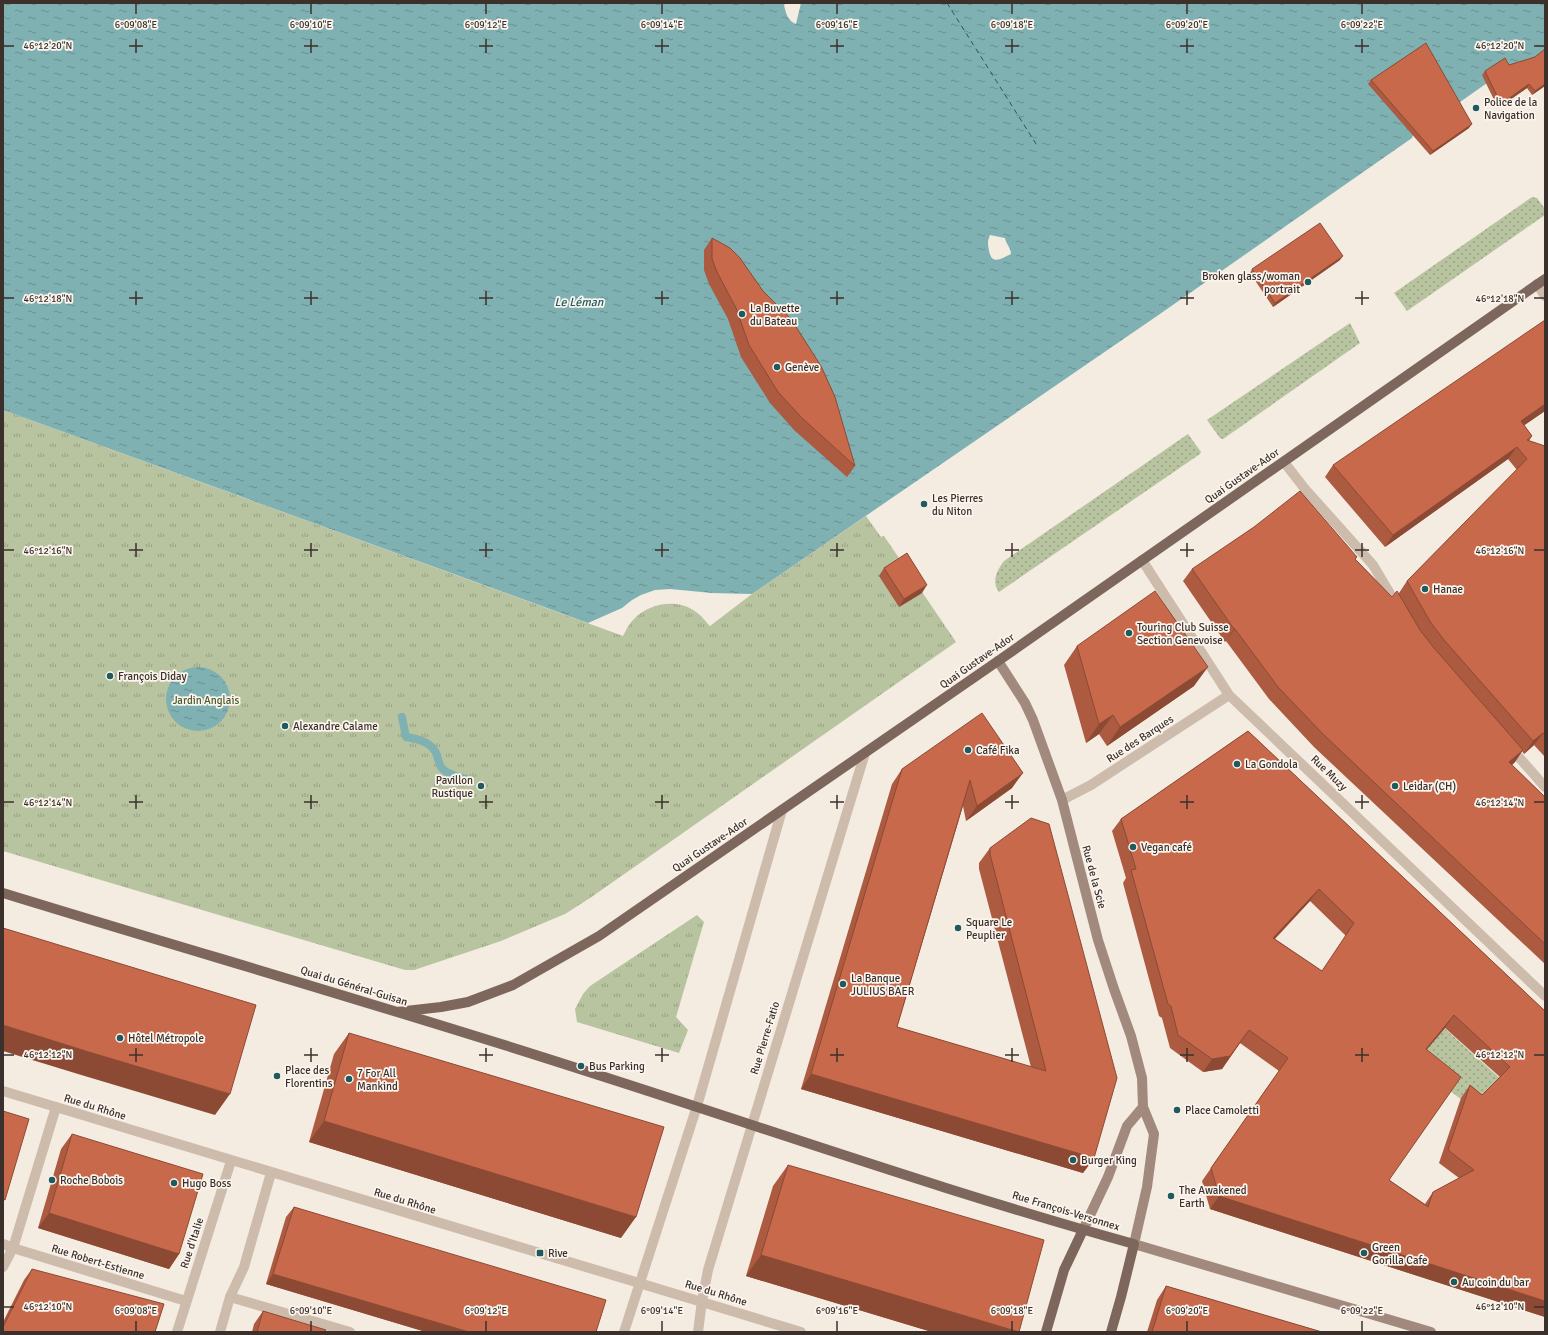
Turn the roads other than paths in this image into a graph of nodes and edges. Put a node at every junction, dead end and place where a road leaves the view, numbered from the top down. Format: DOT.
graph roads {
  1 [pos="1541,282"];
  2 [pos="1545,296"];
  3 [pos="1284,462"];
  4 [pos="1142,560"];
  5 [pos="1402,614"];
  6 [pos="998,661"];
  7 [pos="1229,695"];
  8 [pos="1503,739"];
  9 [pos="864,753"];
  10 [pos="1545,787"];
  11 [pos="1062,800"];
  12 [pos="782,810"];
  13 [pos="3,893"];
  14 [pos="1545,996"];
  15 [pos="397,1012"];
  16 [pos="3,1091"];
  17 [pos="697,1106"];
  18 [pos="56,1107"];
  19 [pos="1142,1108"];
  20 [pos="751,1124"];
  21 [pos="231,1161"];
  22 [pos="271,1173"];
  23 [pos="1083,1230"];
  24 [pos="3,1244"];
  25 [pos="1134,1244"];
  26 [pos="13,1248"];
  27 [pos="3,1267"];
  28 [pos="641,1283"];
  29 [pos="230,1297"];
  30 [pos="186,1301"];
  31 [pos="702,1301"];
  32 [pos="177,1332"];
  33 [pos="220,1332"];
  34 [pos="350,1332"];
  35 [pos="624,1332"];
  36 [pos="698,1332"];
  37 [pos="801,1332"];
  38 [pos="1046,1332"];
  39 [pos="1111,1332"];
  40 [pos="1431,1332"];
  1 -- 2 [label="street"];
  1 -- 3 [label="main road, Quai Gustave-Ador"];
  3 -- 4 [label="main road, Quai Gustave-Ador"];
  3 -- 5 [label="street"];
  4 -- 6 [label="main road, Quai Gustave-Ador"];
  4 -- 7 [label="street, Rue Muzy"];
  6 -- 9 [label="main road, Quai Gustave-Ador"];
  6 -- 11 [label="main road, Rue de la Scie"];
  7 -- 11 [label="street, Rue des Barques"];
  7 -- 14 [label="street, Rue Muzy"];
  8 -- 10 [label="street"];
  9 -- 12 [label="main road, Quai Gustave-Ador"];
  9 -- 20 [label="street, Rue Pierre-Fatio"];
  11 -- 19 [label="main road, Rue de la Scie"];
  12 -- 15 [label="main road, Quai Gustave-Ador"];
  12 -- 17 [label="street"];
  13 -- 15 [label="main road, Quai du Général-Guisan"];
  15 -- 17 [label="main road, Quai du Général-Guisan"];
  16 -- 18 [label="street, Rue du Rhône"];
  17 -- 20 [label="main road, Rue François-Versonnex"];
  17 -- 28 [label="street"];
  18 -- 21 [label="street, Rue du Rhône"];
  18 -- 26 [label="street"];
  19 -- 23 [label="main road"];
  19 -- 25 [label="main road"];
  20 -- 23 [label="main road, Rue François-Versonnex"];
  20 -- 31 [label="street, Rue Pierre-Fatio"];
  21 -- 22 [label="street, Rue du Rhône"];
  21 -- 30 [label="street, Rue d'Italie"];
  22 -- 28 [label="street, Rue du Rhône"];
  22 -- 29 [label="street"];
  23 -- 25 [label="main road, Rue François-Versonnex"];
  23 -- 38 [label="main road"];
  24 -- 26 [label="street, Rue Robert-Estienne"];
  25 -- 39 [label="main road"];
  25 -- 40 [label="main road, Rue François-Versonnex"];
  26 -- 27 [label="street"];
  26 -- 30 [label="street, Rue Robert-Estienne"];
  28 -- 31 [label="street, Rue du Rhône"];
  28 -- 35 [label="street"];
  29 -- 33 [label="street"];
  29 -- 34 [label="street"];
  30 -- 32 [label="street, Rue d'Italie"];
  31 -- 36 [label="street, Rue Pierre-Fatio"];
  31 -- 37 [label="street, Rue du Rhône"];
}
